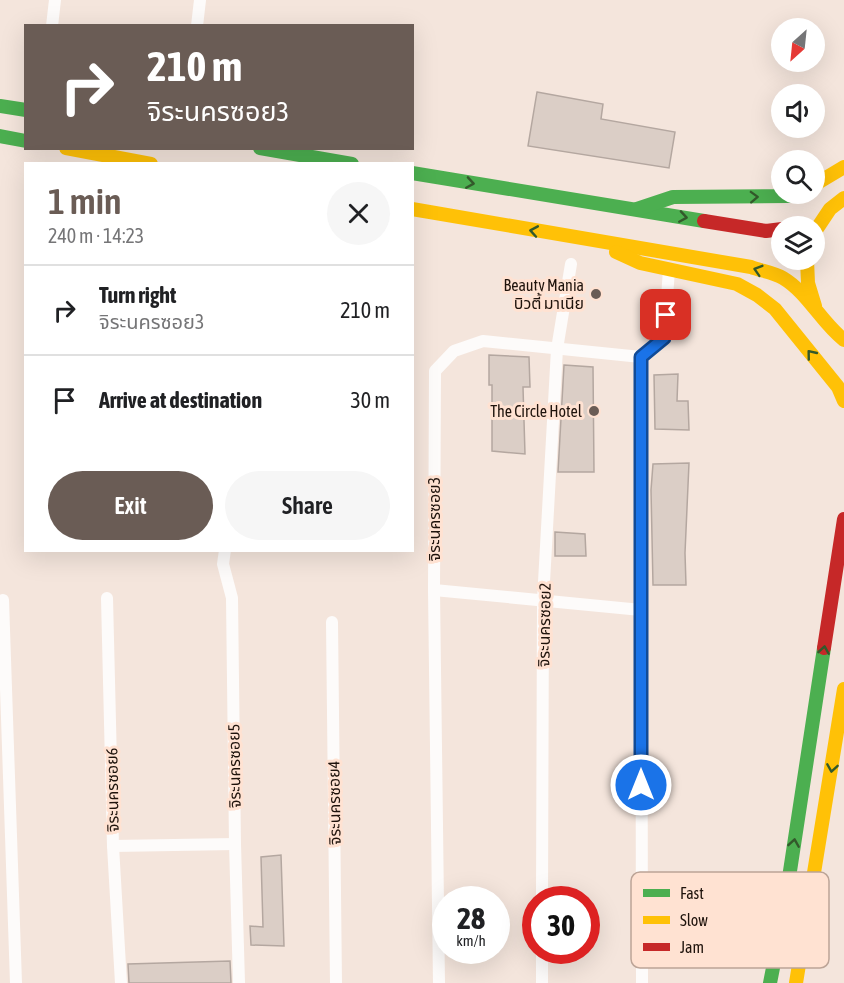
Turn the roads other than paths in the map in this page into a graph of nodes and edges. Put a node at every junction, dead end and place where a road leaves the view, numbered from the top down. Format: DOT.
graph roads {
  1 [pos="55,0"];
  2 [pos="200,0"];
  3 [pos="52,24"];
  4 [pos="197,24"];
  5 [pos="0,106"];
  6 [pos="24,111"];
  7 [pos="0,136"];
  8 [pos="24,141"];
  9 [pos="77,150"];
  10 [pos="272,150"];
  11 [pos="140,162"];
  12 [pos="340,162"];
  13 [pos="844,167"];
  14 [pos="414,173"];
  15 [pos="825,178"];
  16 [pos="771,196"];
  17 [pos="844,198"];
  18 [pos="414,209"];
  19 [pos="635,210"];
  20 [pos="823,216"];
  21 [pos="771,230"];
  22 [pos="591,241"];
  23 [pos="571,264"];
  24 [pos="669,270"];
  25 [pos="806,270"];
  26 [pos="820,316"];
  27 [pos="839,337"];
  28 [pos="844,346"];
  29 [pos="557,350"];
  30 [pos="641,357"];
  31 [pos="844,402"];
  32 [pos="844,519"];
  33 [pos="225,552"];
  34 [pos="434,590"];
  35 [pos="107,598"];
  36 [pos="3,600"];
  37 [pos="543,600"];
  38 [pos="641,610"];
  39 [pos="332,622"];
  40 [pos="844,689"];
  41 [pos="4,721"];
  42 [pos="235,844"];
  43 [pos="113,846"];
  44 [pos="642,872"];
  45 [pos="790,872"];
  46 [pos="814,872"];
  47 [pos="542,886"];
  48 [pos="542,964"];
  49 [pos="642,968"];
  50 [pos="773,968"];
  51 [pos="798,968"];
  52 [pos="16,983"];
  53 [pos="121,983"];
  54 [pos="239,983"];
  55 [pos="336,983"];
  56 [pos="438,983"];
  57 [pos="542,983"];
  58 [pos="642,983"];
  59 [pos="770,983"];
  60 [pos="796,983"];
  1 -- 3 [label="street"];
  2 -- 4 [label="street"];
  5 -- 6 [label="main road"];
  7 -- 8 [label="main road"];
  9 -- 11 [label="main road"];
  10 -- 12 [label="main road"];
  13 -- 15 [label="main road"];
  14 -- 19 [label="main road, one-way"];
  19 -- 16 [label="main road, one-way"];
  17 -- 20 [label="main road"];
  22 -- 18 [label="main road, one-way"];
  19 -- 21 [label="main road, one-way"];
  22 -- 24 [label="main road"];
  26 -- 22 [label="main road, one-way"];
  23 -- 29 [label="street, จิระนครซอย2"];
  24 -- 30 [label="street"];
  31 -- 24 [label="main road, one-way"];
  25 -- 26 [label="main road"];
  26 -- 27 [label="main road"];
  27 -- 28 [label="main road"];
  29 -- 30 [label="street, จิระนครซอย3"];
  29 -- 34 [label="street, จิระนครซอย3"];
  29 -- 37 [label="street, จิระนครซอย2"];
  30 -- 38 [label="street"];
  45 -- 32 [label="main road, one-way"];
  33 -- 42 [label="street, จิระนครซอย5"];
  34 -- 37 [label="street"];
  34 -- 56 [label="street, จิระนครซอย3"];
  35 -- 43 [label="street, จิระนครซอย6"];
  36 -- 41 [label="street"];
  37 -- 38 [label="street"];
  37 -- 47 [label="street, จิระนครซอย2"];
  38 -- 44 [label="street"];
  39 -- 55 [label="street, จิระนครซอย4"];
  40 -- 46 [label="main road, one-way"];
  41 -- 52 [label="street"];
  42 -- 43 [label="street"];
  42 -- 54 [label="street, จิระนครซอย5"];
  43 -- 53 [label="street, จิระนครซอย6"];
  48 -- 57 [label="street"];
  49 -- 58 [label="street"];
  59 -- 50 [label="main road, one-way"];
  51 -- 60 [label="main road, one-way"];
}
